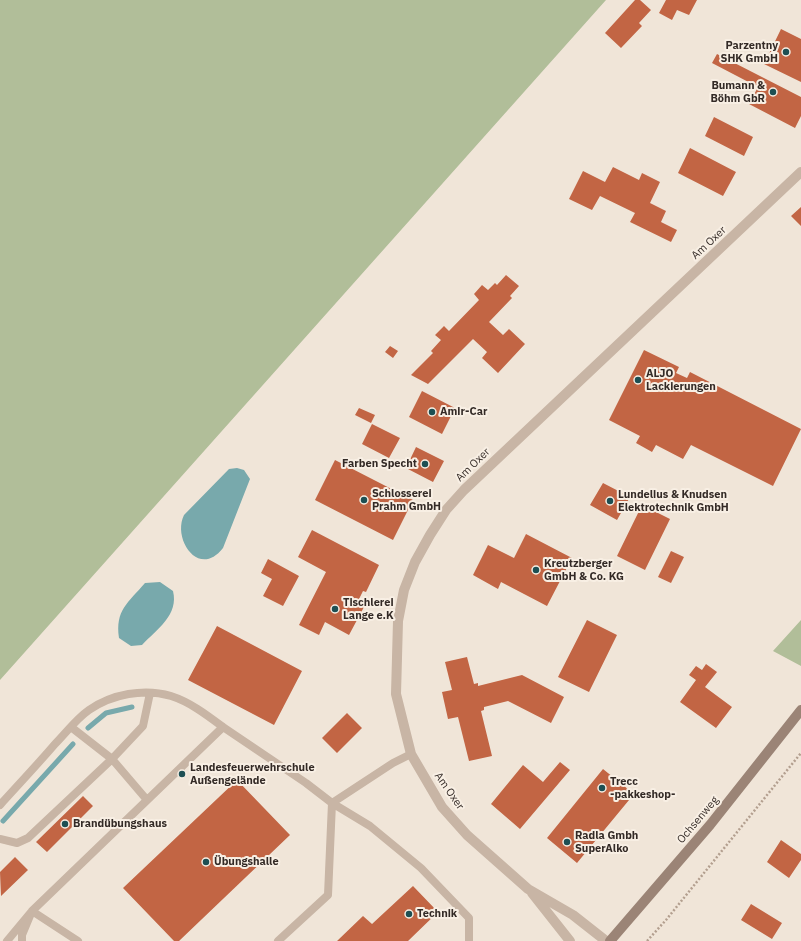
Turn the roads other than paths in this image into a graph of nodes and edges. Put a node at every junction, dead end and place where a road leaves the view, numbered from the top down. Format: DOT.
graph roads {
  1 [pos="801,172"];
  2 [pos="150,693"];
  3 [pos="801,710"];
  4 [pos="71,727"];
  5 [pos="223,727"];
  6 [pos="411,754"];
  7 [pos="112,759"];
  8 [pos="147,800"];
  9 [pos="332,803"];
  10 [pos="0,805"];
  11 [pos="0,839"];
  12 [pos="528,888"];
  13 [pos="32,911"];
  14 [pos="7,941"];
  15 [pos="22,941"];
  16 [pos="78,941"];
  17 [pos="278,941"];
  18 [pos="469,941"];
  19 [pos="570,941"];
  20 [pos="606,941"];
  21 [pos="610,941"];
  1 -- 6 [label="street, Am Oxer"];
  2 -- 4 [label="lane"];
  2 -- 5 [label="lane"];
  2 -- 7 [label="lane"];
  3 -- 21 [label="main road, Ochsenweg"];
  4 -- 7 [label="lane"];
  4 -- 10 [label="lane"];
  5 -- 8 [label="lane"];
  5 -- 9 [label="lane"];
  6 -- 9 [label="lane"];
  6 -- 12 [label="street, Am Oxer"];
  7 -- 8 [label="lane"];
  7 -- 11 [label="lane"];
  8 -- 13 [label="lane"];
  9 -- 17 [label="lane"];
  9 -- 18 [label="lane"];
  12 -- 19 [label="street, Am Oxer"];
  12 -- 20 [label="street, Am Oxer"];
  13 -- 14 [label="lane"];
  13 -- 15 [label="lane"];
  13 -- 16 [label="lane"];
}
